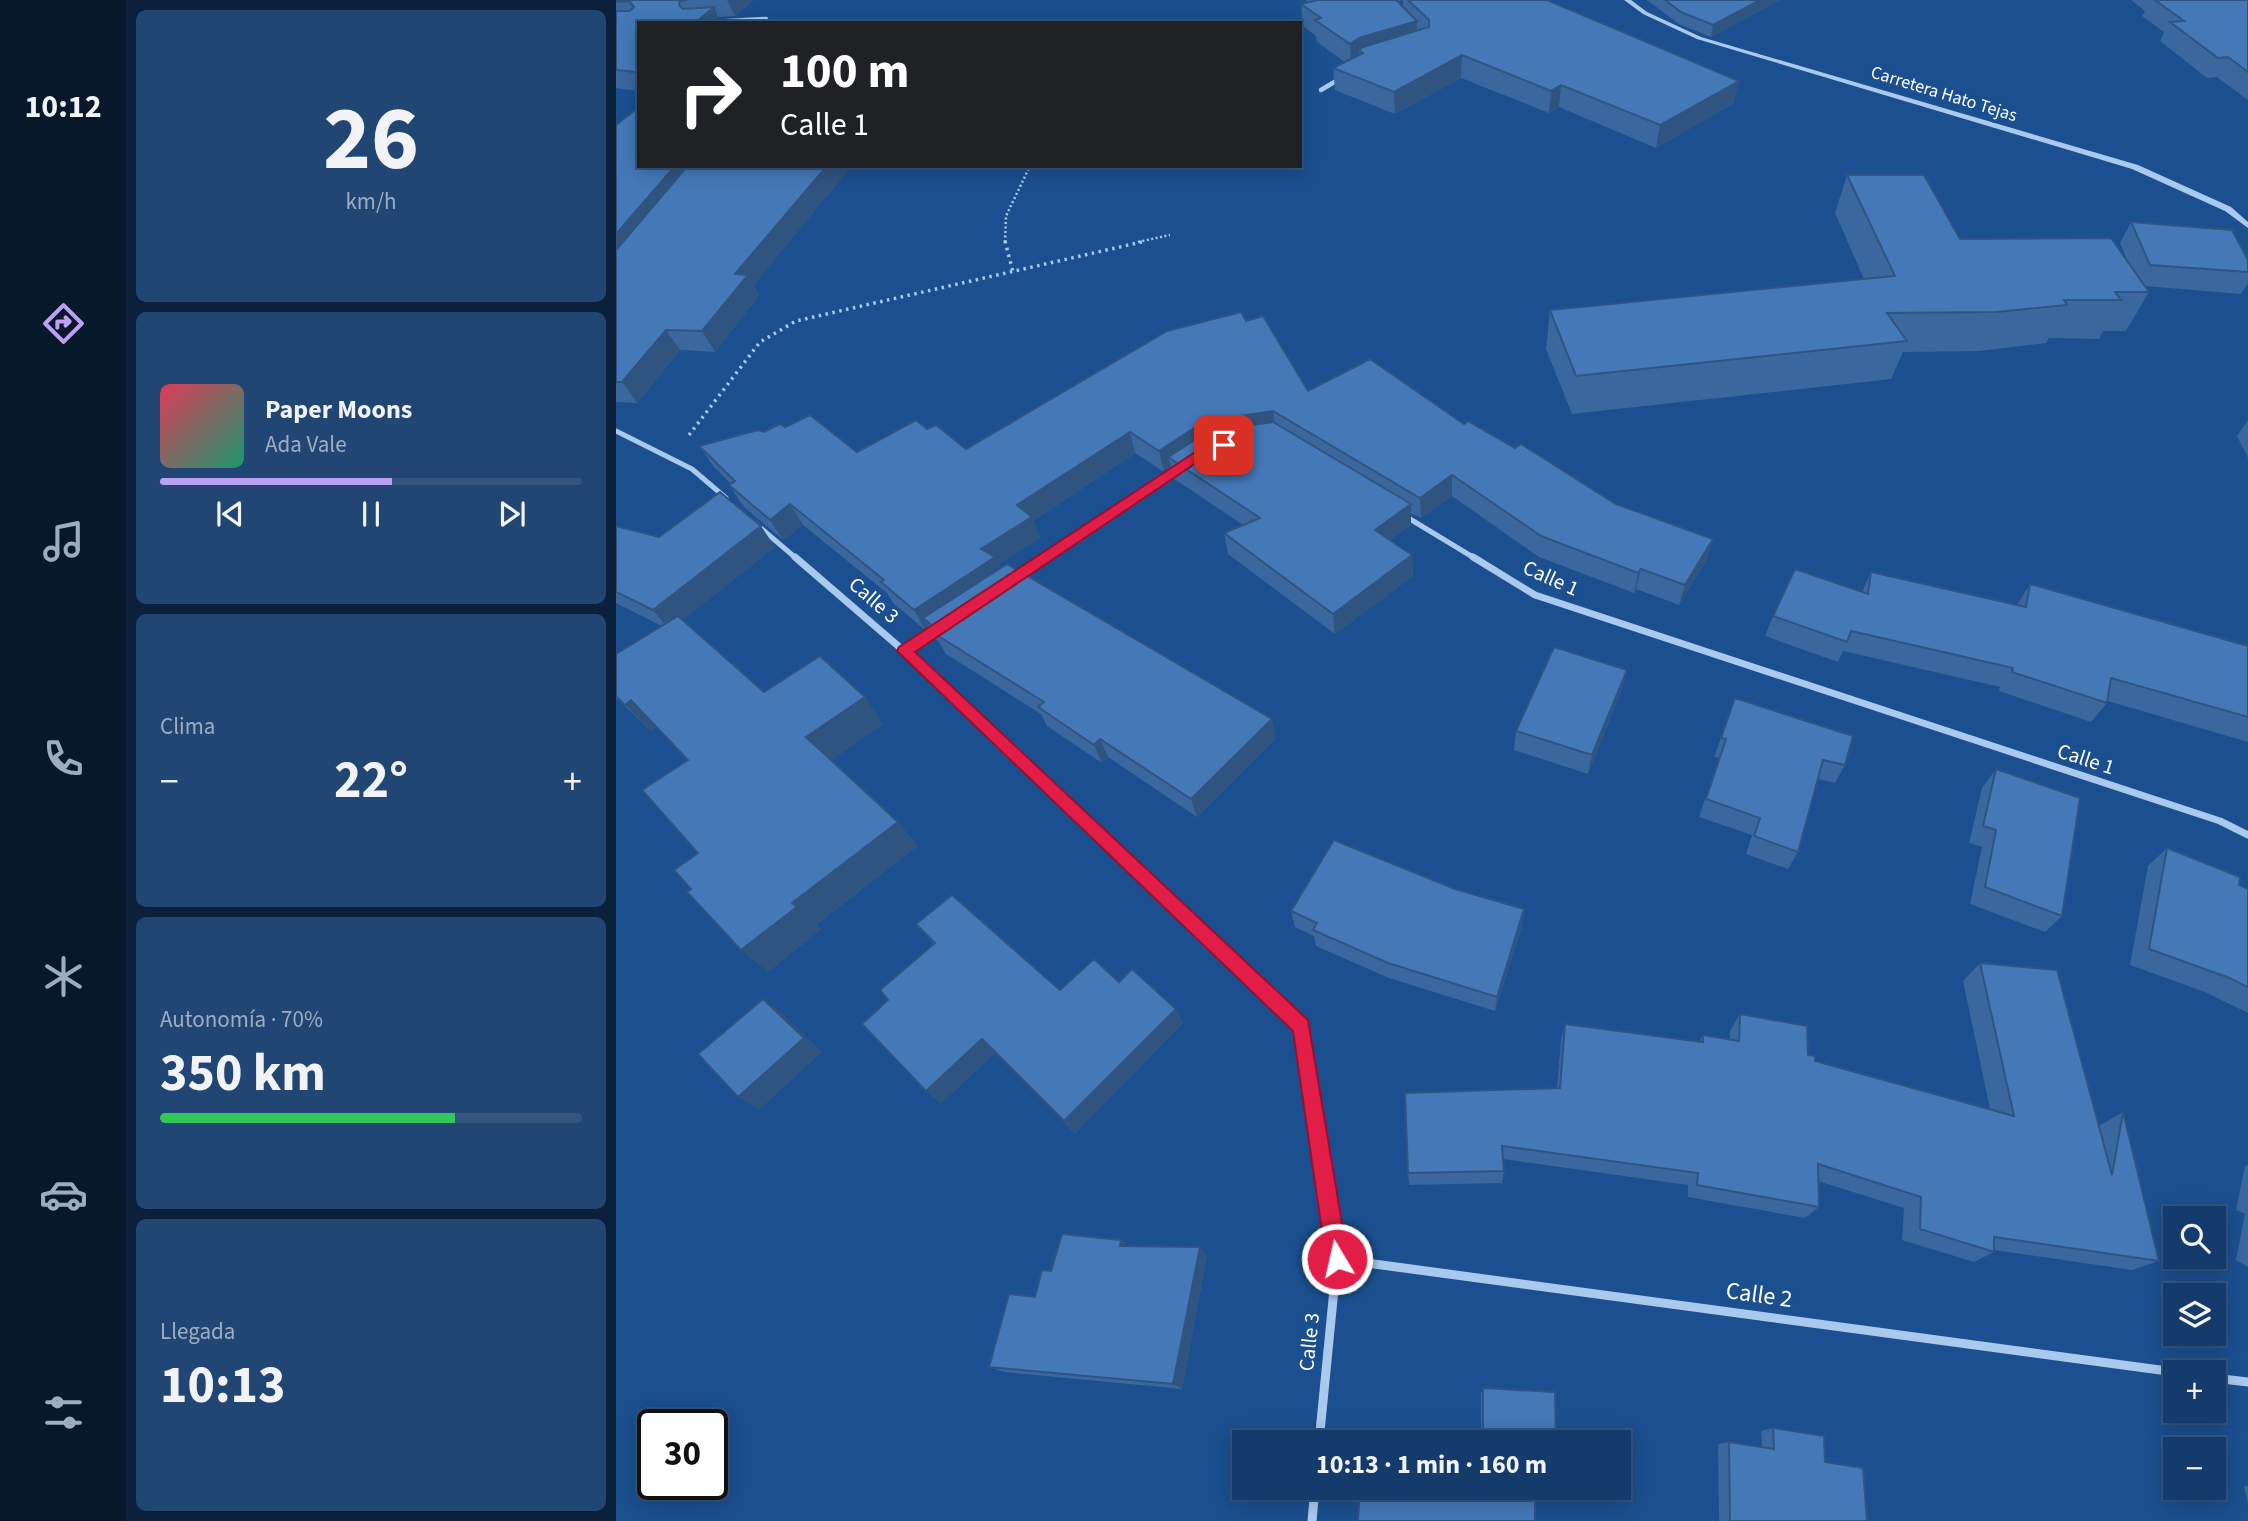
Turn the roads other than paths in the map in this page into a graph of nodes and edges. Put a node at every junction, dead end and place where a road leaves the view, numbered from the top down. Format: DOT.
graph roads {
  1 [pos="1626,0"];
  2 [pos="766,19"];
  3 [pos="730,21"];
  4 [pos="1342,77"];
  5 [pos="1321,90"];
  6 [pos="2248,226"];
  7 [pos="616,431"];
  8 [pos="1188,463"];
  9 [pos="735,506"];
  10 [pos="1394,509"];
  11 [pos="746,515"];
  12 [pos="1007,583"];
  13 [pos="950,621"];
  14 [pos="904,651"];
  15 [pos="2248,835"];
  16 [pos="1337,1259"];
  17 [pos="2163,1370"];
  18 [pos="2226,1379"];
  19 [pos="2248,1382"];
  20 [pos="1320,1430"];
  21 [pos="1314,1500"];
  22 [pos="1311,1521"];
  1 -- 6 [label="street, Carretera Hato Tejas"];
  2 -- 3 [label="street"];
  4 -- 5 [label="street"];
  7 -- 9 [label="street"];
  8 -- 12 [label="street"];
  10 -- 15 [label="street, Calle 1"];
  11 -- 14 [label="street, Calle 3"];
  13 -- 14 [label="street"];
  14 -- 16 [label="street, Calle 3"];
  16 -- 17 [label="street, Calle 2"];
  16 -- 20 [label="street, Calle 3"];
  18 -- 19 [label="street"];
  21 -- 22 [label="street"];
}
